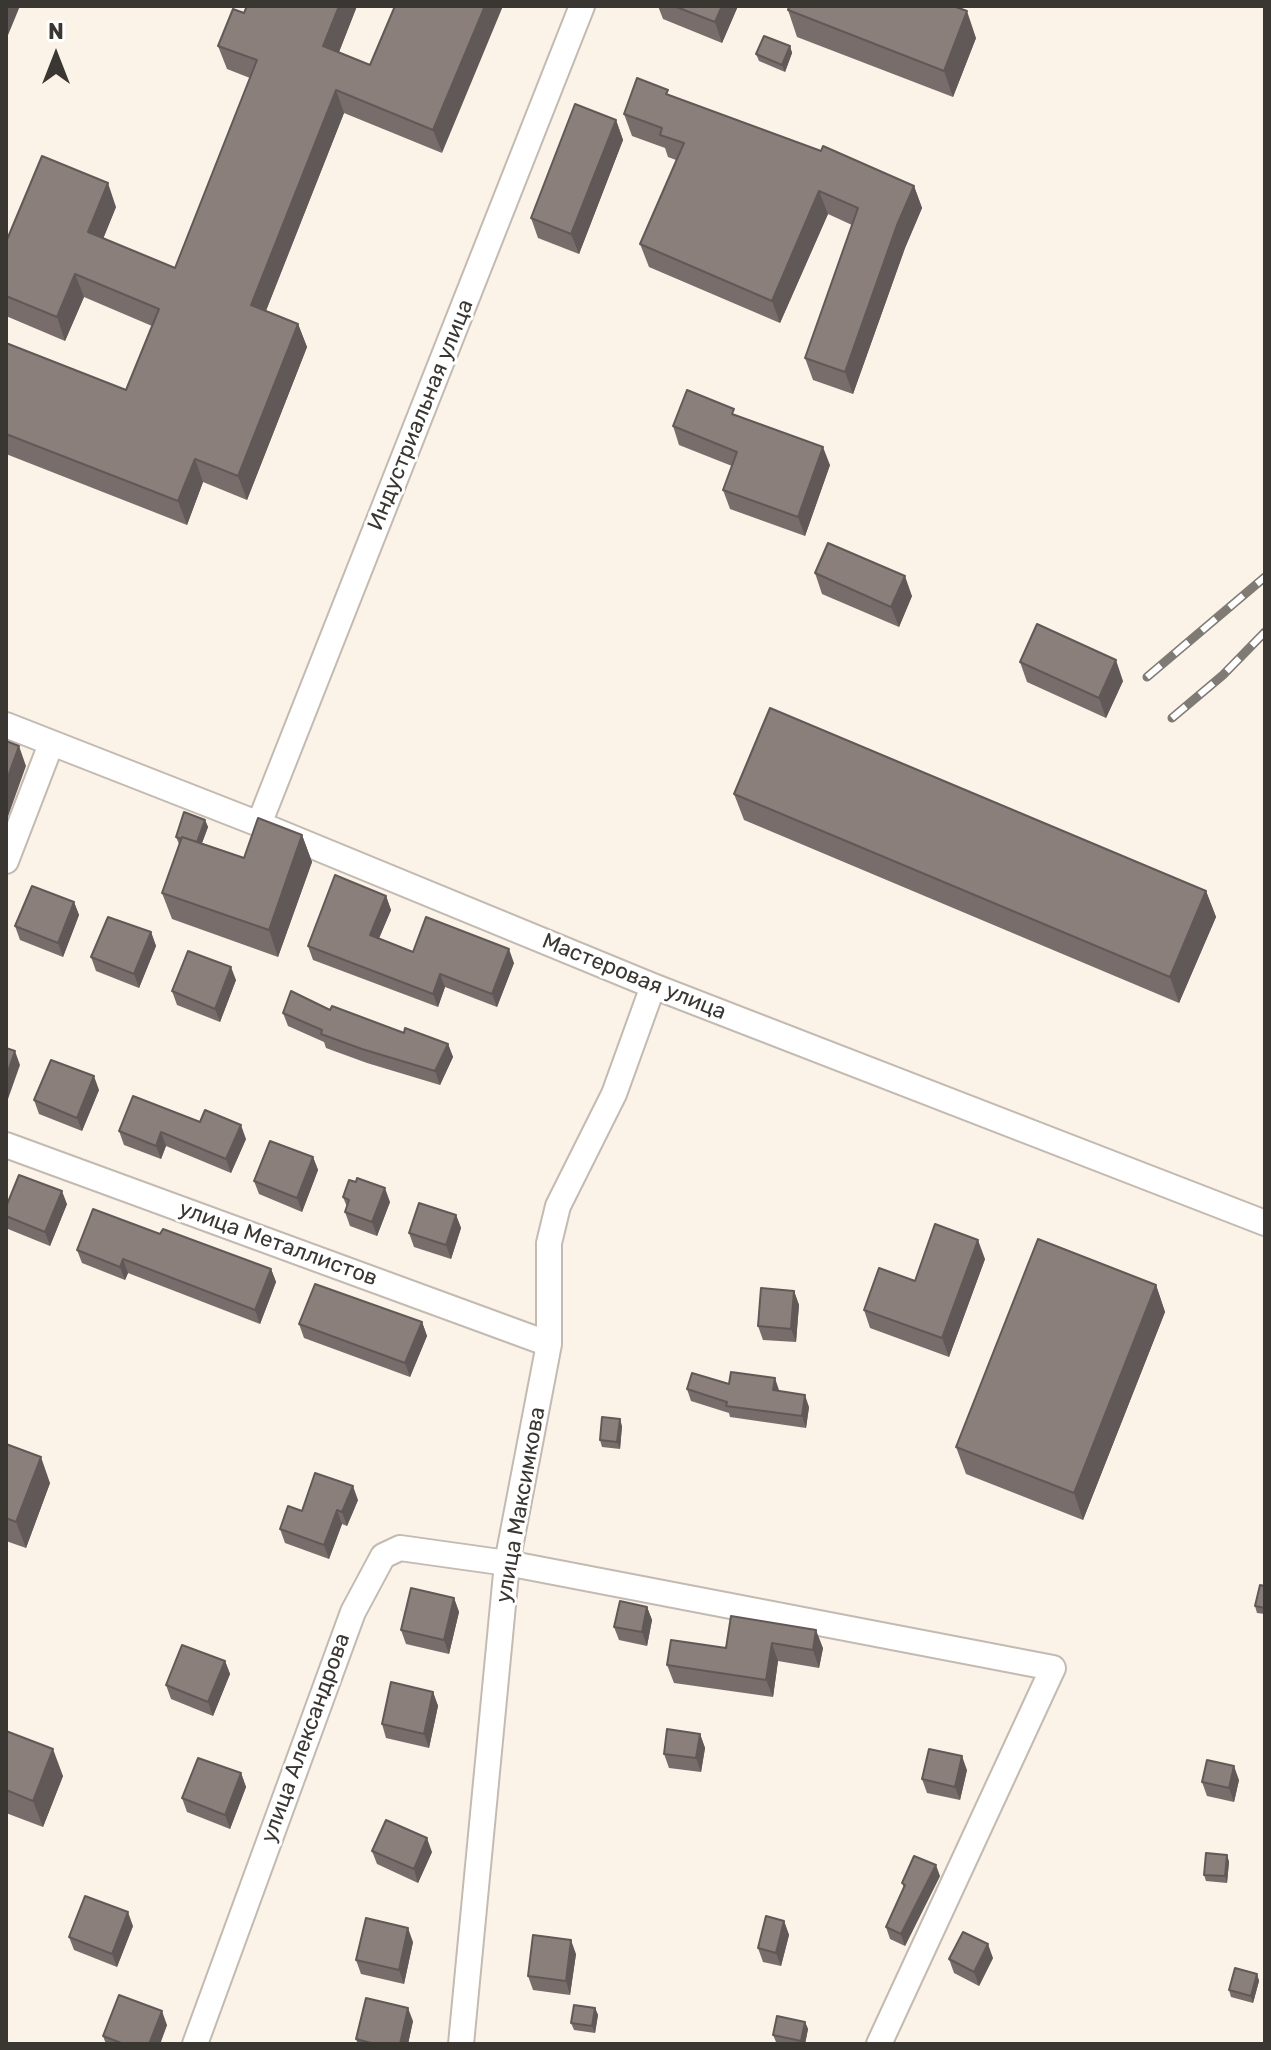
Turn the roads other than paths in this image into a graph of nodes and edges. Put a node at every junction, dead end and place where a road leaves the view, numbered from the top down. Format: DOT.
graph roads {
  1 [pos="582,6"];
  2 [pos="6,725"];
  3 [pos="51,744"];
  4 [pos="259,824"];
  5 [pos="6,861"];
  6 [pos="653,986"];
  7 [pos="6,1145"];
  8 [pos="1263,1219"];
  9 [pos="549,1344"];
  10 [pos="507,1563"];
  11 [pos="195,2044"];
  12 [pos="461,2044"];
  13 [pos="879,2044"];
  1 -- 4 [label="street, Индустриальная улица"];
  2 -- 3 [label="street, Мастеровая улица"];
  3 -- 4 [label="street, Мастеровая улица"];
  3 -- 5 [label="street"];
  4 -- 6 [label="street, Мастеровая улица"];
  6 -- 8 [label="street, Мастеровая улица"];
  6 -- 9 [label="street, улица Максимкова"];
  7 -- 9 [label="street, улица Металлистов"];
  9 -- 10 [label="street, улица Максимкова"];
  10 -- 11 [label="street, улица Александрова"];
  10 -- 12 [label="street, улица Максимкова"];
  10 -- 13 [label="street, улица Александрова"];
}
